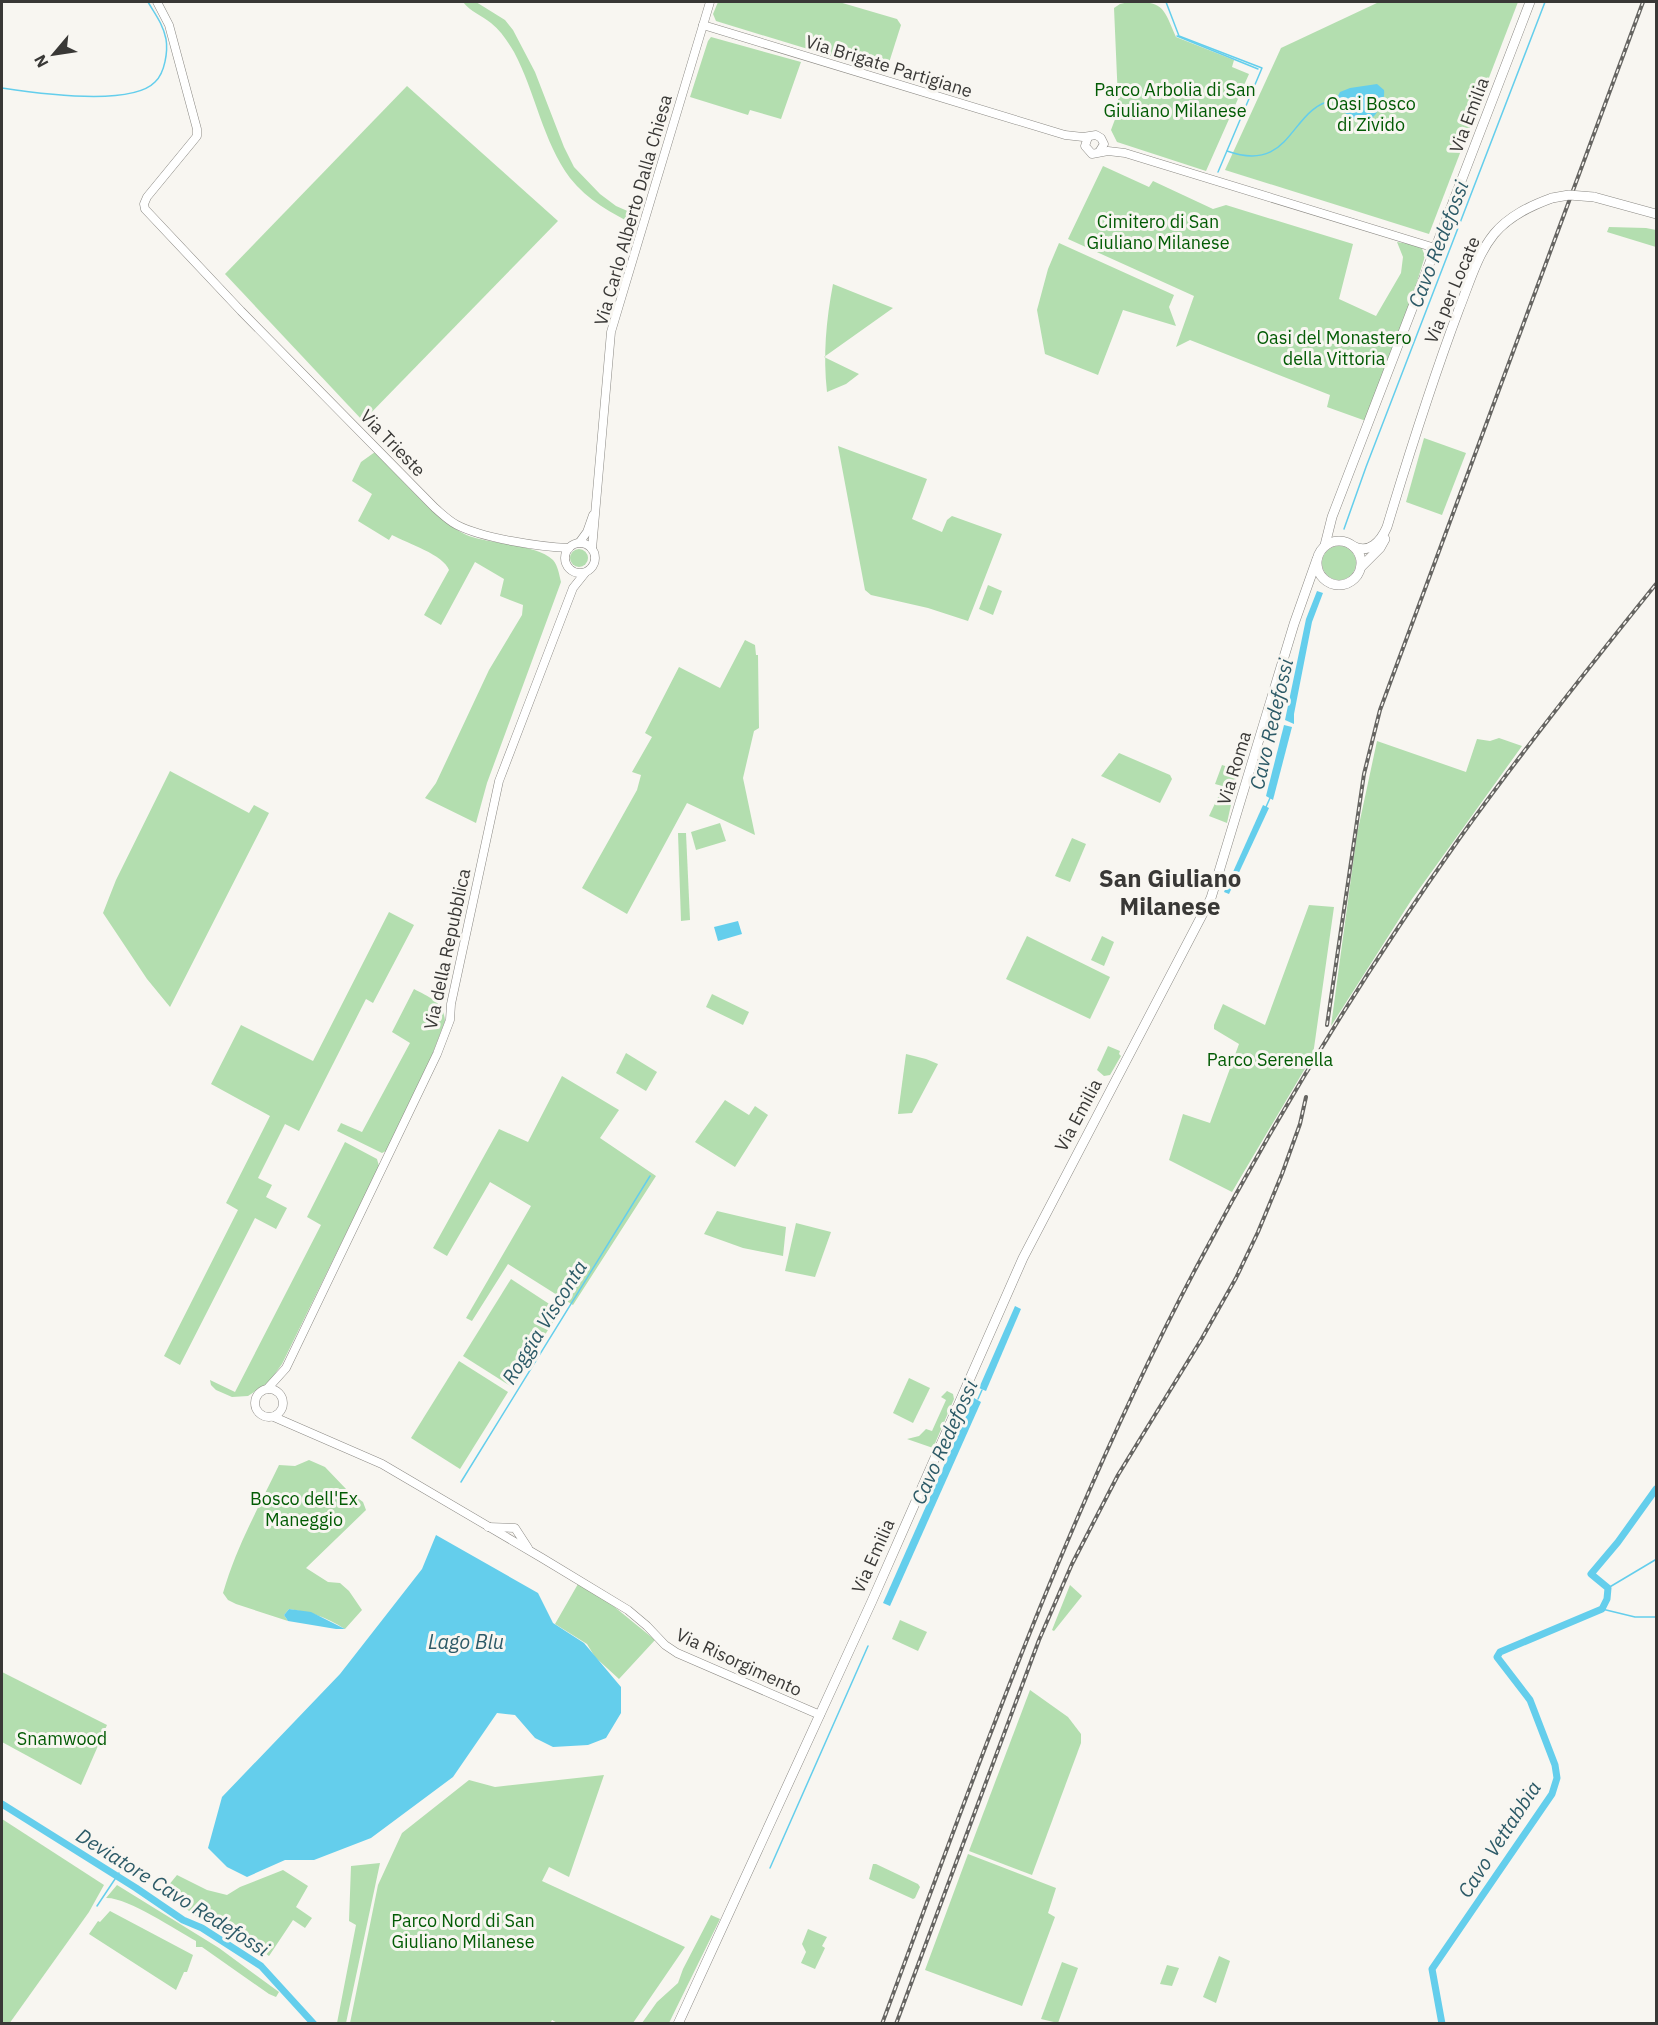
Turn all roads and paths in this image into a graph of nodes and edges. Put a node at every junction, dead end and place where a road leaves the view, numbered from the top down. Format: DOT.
graph roads {
  1 [pos="157,2"];
  2 [pos="710,2"];
  3 [pos="1530,2"];
  4 [pos="703,25"];
  5 [pos="1065,135"];
  6 [pos="1088,137"];
  7 [pos="1104,143"];
  8 [pos="1085,146"];
  9 [pos="1100,152"];
  10 [pos="1125,153"];
  11 [pos="1656,214"];
  12 [pos="1436,249"];
  13 [pos="597,502"];
  14 [pos="1336,508"];
  15 [pos="1387,527"];
  16 [pos="579,543"];
  17 [pos="1350,543"];
  18 [pos="1325,545"];
  19 [pos="551,547"];
  20 [pos="569,548"];
  21 [pos="592,549"];
  22 [pos="565,558"];
  23 [pos="1317,559"];
  24 [pos="1361,567"];
  25 [pos="572,571"];
  26 [pos="585,573"];
  27 [pos="1328,582"];
  28 [pos="573,588"];
  29 [pos="1304,596"];
  30 [pos="1204,914"];
  31 [pos="286,1368"];
  32 [pos="267,1389"];
  33 [pos="281,1394"];
  34 [pos="283,1407"];
  35 [pos="274,1417"];
  36 [pos="294,1425"];
  37 [pos="487,1527"];
  38 [pos="508,1527"];
  39 [pos="518,1533"];
  40 [pos="508,1540"];
  41 [pos="530,1552"];
  42 [pos="820,1715"];
  43 [pos="678,2024"];
  1 -- 19 [label="street, Via Trieste"];
  2 -- 4 [label="street, Via Carlo Alberto Dalla Chiesa"];
  3 -- 12 [label="main road, Via Emilia"];
  4 -- 5 [label="street, Via Brigate Partigiane"];
  4 -- 13 [label="street, Via Carlo Alberto Dalla Chiesa"];
  5 -- 6 [label="street, Via Brigate Partigiane"];
  5 -- 8 [label="street, Via Brigate Partigiane"];
  6 -- 7 [label="street"];
  6 -- 8 [label="street"];
  7 -- 9 [label="street"];
  7 -- 10 [label="street"];
  8 -- 9 [label="street"];
  9 -- 10 [label="street"];
  10 -- 12 [label="street"];
  11 -- 15 [label="main road, Via per Locate, bridge"];
  12 -- 14 [label="main road, Via Emilia"];
  13 -- 16 [label="street, Via Carlo Alberto Dalla Chiesa"];
  13 -- 21 [label="street, Via Carlo Alberto Dalla Chiesa"];
  14 -- 17 [label="main road, Via Emilia"];
  14 -- 18 [label="main road, Via Emilia"];
  15 -- 17 [label="main road, Via per Locate"];
  15 -- 24 [label="main road, Via per Locate"];
  16 -- 20 [label="street"];
  16 -- 21 [label="street"];
  17 -- 18 [label="main road"];
  17 -- 24 [label="main road"];
  18 -- 23 [label="main road"];
  19 -- 20 [label="street, Via Trieste"];
  19 -- 22 [label="street, Via Trieste"];
  20 -- 22 [label="street"];
  21 -- 26 [label="street"];
  22 -- 25 [label="street"];
  23 -- 27 [label="main road"];
  23 -- 29 [label="main road, Via Roma"];
  24 -- 27 [label="main road"];
  25 -- 26 [label="street"];
  25 -- 28 [label="street, Via della Repubblica"];
  26 -- 28 [label="street, Via della Repubblica"];
  27 -- 29 [label="main road"];
  28 -- 31 [label="street, Via della Repubblica"];
  29 -- 30 [label="main road, Via Roma"];
  30 -- 42 [label="main road, Via Emilia"];
  31 -- 32 [label="street, Via della Repubblica"];
  31 -- 33 [label="street, Via della Repubblica"];
  32 -- 33 [label="street"];
  32 -- 35 [label="street"];
  33 -- 34 [label="street"];
  34 -- 35 [label="street"];
  34 -- 36 [label="street"];
  35 -- 36 [label="street, Via Risorgimento"];
  36 -- 37 [label="street, Via Risorgimento"];
  37 -- 38 [label="street"];
  37 -- 40 [label="street, Via Risorgimento"];
  38 -- 39 [label="street, Via Risorgimento"];
  38 -- 40 [label="street"];
  39 -- 40 [label="street"];
  39 -- 41 [label="street, Via Risorgimento"];
  40 -- 41 [label="street, Via Risorgimento"];
  41 -- 42 [label="street, Via Risorgimento"];
  42 -- 43 [label="main road, Via Emilia"];
}
